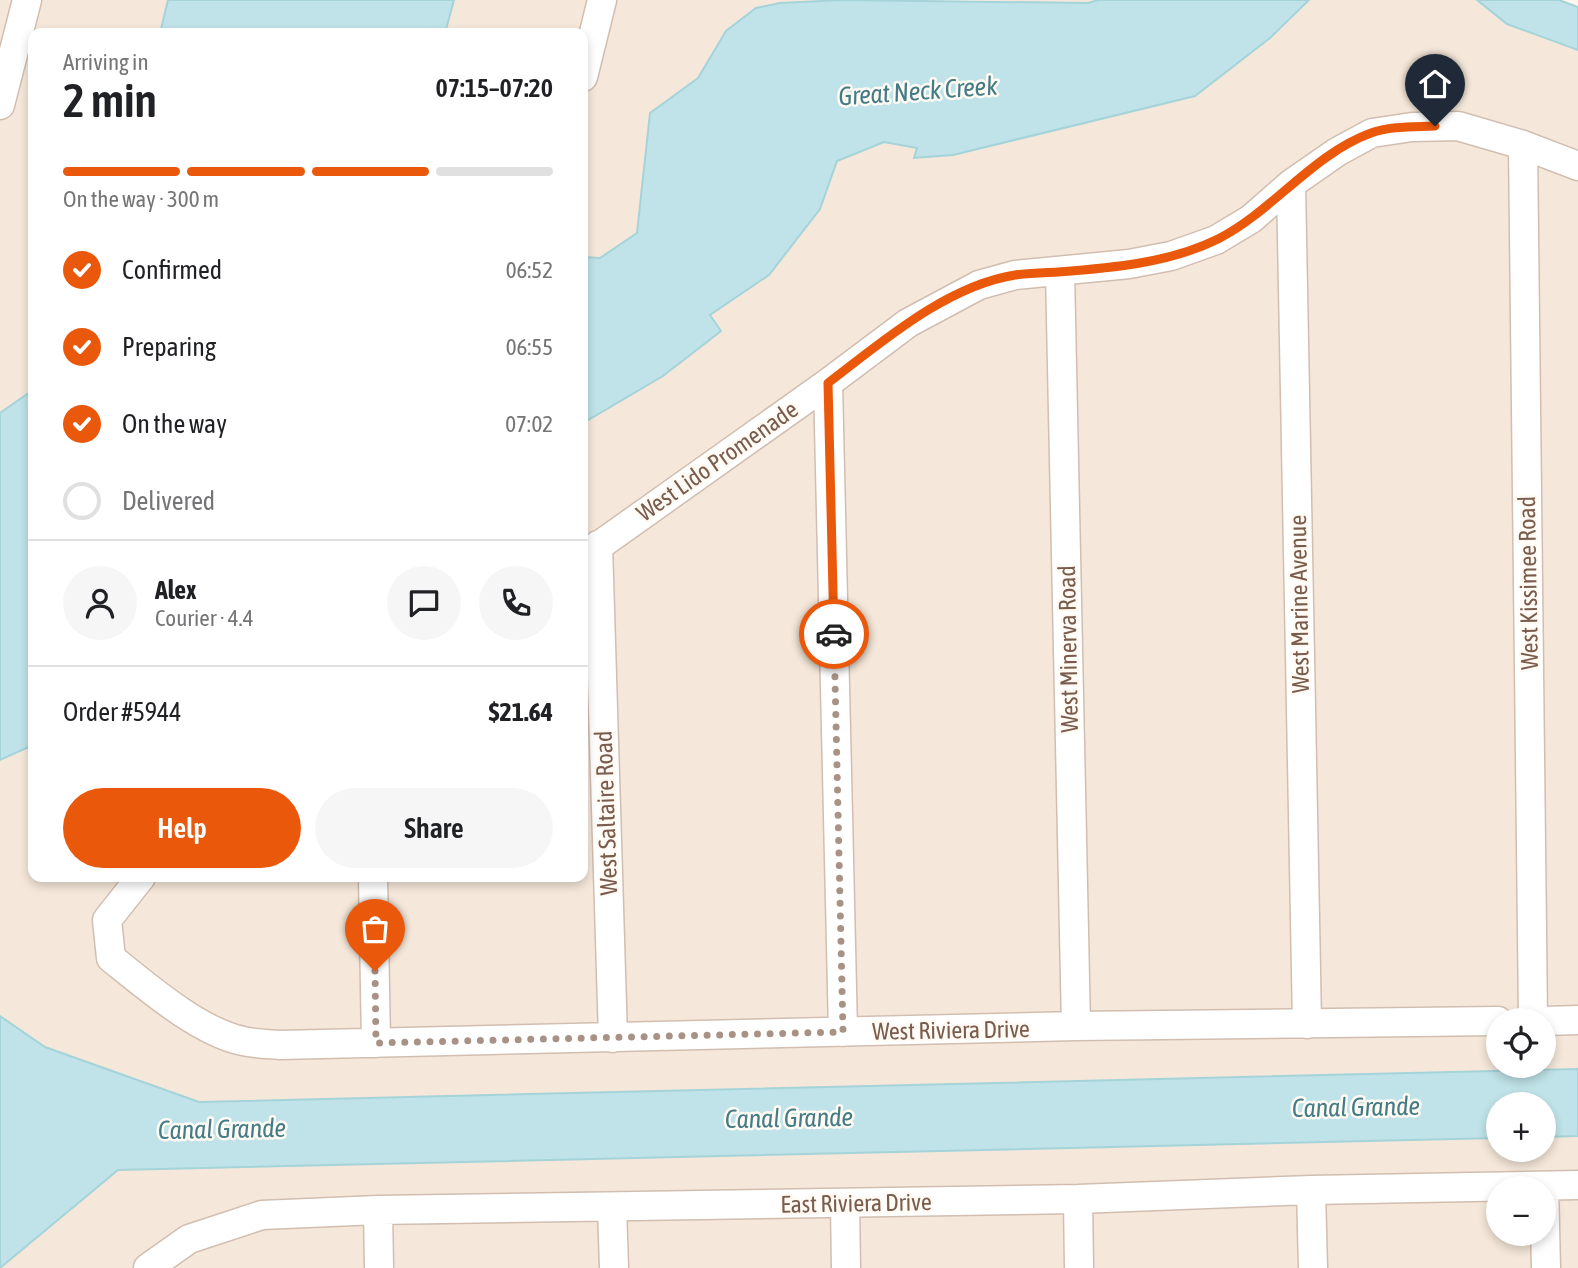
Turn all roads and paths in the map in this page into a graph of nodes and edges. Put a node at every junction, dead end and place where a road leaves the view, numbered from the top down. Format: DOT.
graph roads {
  1 [pos="27,0"];
  2 [pos="602,0"];
  3 [pos="588,57"];
  4 [pos="0,105"];
  5 [pos="1523,145"];
  6 [pos="1578,166"];
  7 [pos="1291,184"];
  8 [pos="1060,272"];
  9 [pos="828,383"];
  10 [pos="591,551"];
  11 [pos="137,882"];
  12 [pos="373,882"];
  13 [pos="1533,1008"];
  14 [pos="1578,1020"];
  15 [pos="1486,1021"];
  16 [pos="1556,1021"];
  17 [pos="1307,1024"];
  18 [pos="1076,1026"];
  19 [pos="843,1032"];
  20 [pos="613,1038"];
  21 [pos="376,1043"];
  22 [pos="1578,1185"];
  23 [pos="1556,1186"];
  24 [pos="1486,1187"];
  25 [pos="1311,1190"];
  26 [pos="1078,1199"];
  27 [pos="845,1203"];
  28 [pos="612,1207"];
  29 [pos="378,1210"];
  30 [pos="1545,1246"];
  31 [pos="148,1268"];
  32 [pos="379,1268"];
  33 [pos="614,1268"];
  34 [pos="846,1268"];
  35 [pos="1079,1268"];
  36 [pos="1313,1268"];
  37 [pos="1546,1268"];
  1 -- 4 [label="street"];
  2 -- 3 [label="street"];
  5 -- 6 [label="street, West Lido Promenade"];
  5 -- 7 [label="street, West Lido Promenade"];
  5 -- 13 [label="street, West Kissimee Road"];
  7 -- 8 [label="street, West Lido Promenade"];
  7 -- 17 [label="street, West Marine Avenue"];
  8 -- 9 [label="street, West Lido Promenade"];
  8 -- 18 [label="street, West Minerva Road"];
  9 -- 10 [label="street, West Lido Promenade"];
  9 -- 19 [label="street"];
  10 -- 20 [label="street, West Saltaire Road"];
  11 -- 21 [label="street, West Riviera Drive"];
  12 -- 21 [label="street"];
  14 -- 16 [label="street"];
  15 -- 17 [label="street, West Riviera Drive"];
  17 -- 18 [label="street, West Riviera Drive"];
  18 -- 19 [label="street, West Riviera Drive"];
  19 -- 20 [label="street, West Riviera Drive"];
  20 -- 21 [label="street, West Riviera Drive"];
  22 -- 23 [label="street, East Riviera Drive"];
  24 -- 25 [label="street, East Riviera Drive"];
  25 -- 26 [label="street, East Riviera Drive"];
  25 -- 36 [label="street"];
  26 -- 27 [label="street, East Riviera Drive"];
  26 -- 35 [label="street"];
  27 -- 28 [label="street, East Riviera Drive"];
  27 -- 34 [label="street"];
  28 -- 29 [label="street, East Riviera Drive"];
  28 -- 33 [label="street"];
  29 -- 31 [label="street, East Riviera Drive"];
  29 -- 32 [label="street"];
  30 -- 37 [label="street"];
}
